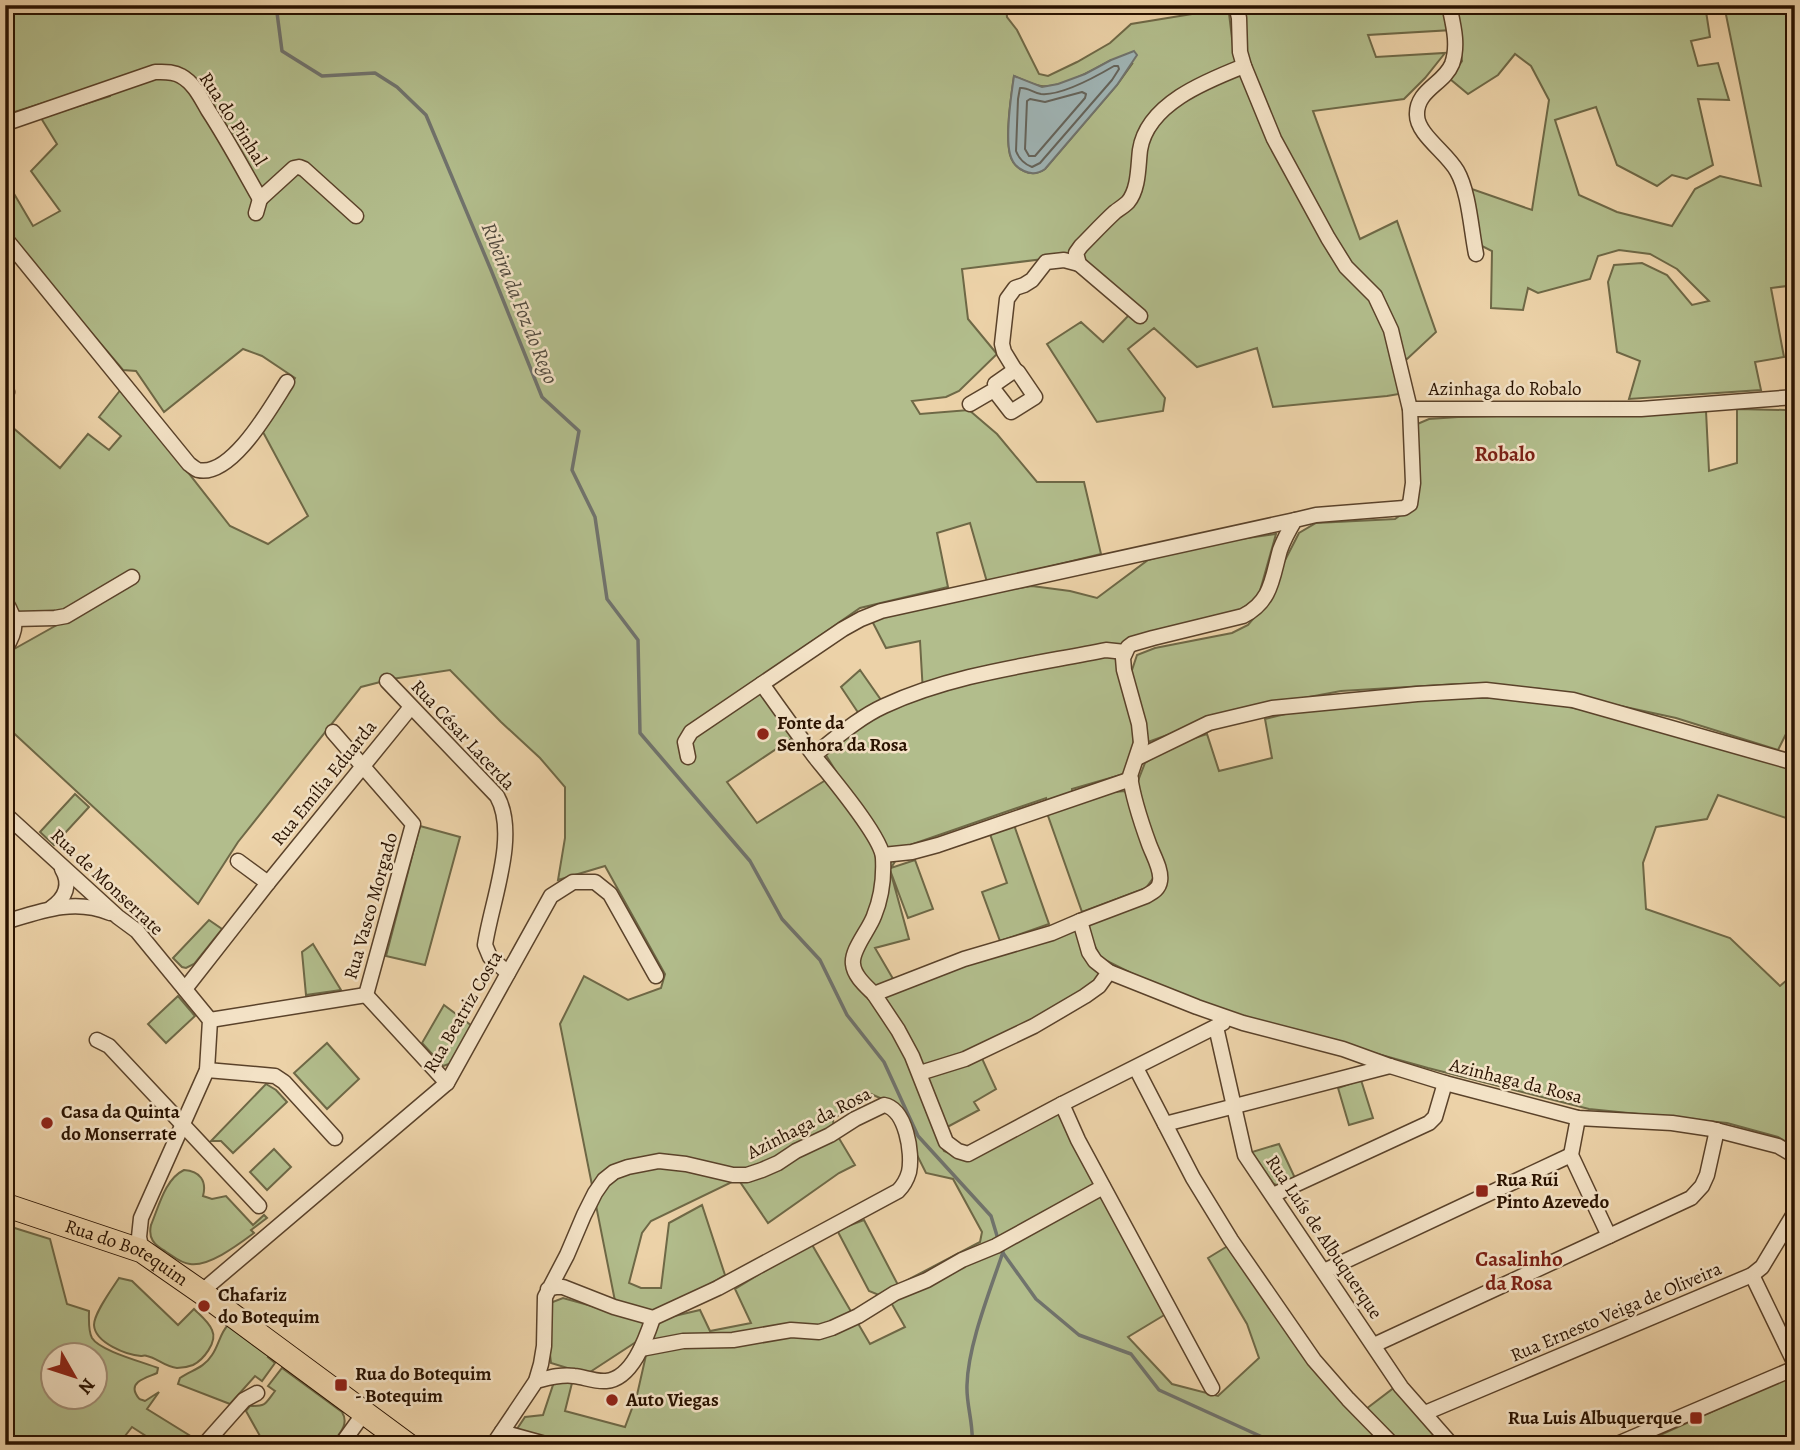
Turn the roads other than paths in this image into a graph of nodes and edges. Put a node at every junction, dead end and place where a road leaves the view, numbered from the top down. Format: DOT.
graph roads {
  1 [pos="1236,5"];
  2 [pos="1450,5"];
  3 [pos="1244,65"];
  4 [pos="5,125"];
  5 [pos="260,199"];
  6 [pos="256,214"];
  7 [pos="356,216"];
  8 [pos="5,238"];
  9 [pos="1476,254"];
  10 [pos="1079,264"];
  11 [pos="1140,316"];
  12 [pos="1015,370"];
  13 [pos="287,382"];
  14 [pos="995,384"];
  15 [pos="1794,398"];
  16 [pos="970,404"];
  17 [pos="1410,409"];
  18 [pos="1795,416"];
  19 [pos="1295,520"];
  20 [pos="132,577"];
  21 [pos="5,601"];
  22 [pos="15,619"];
  23 [pos="5,649"];
  24 [pos="1125,652"];
  25 [pos="387,681"];
  26 [pos="762,684"];
  27 [pos="411,707"];
  28 [pos="333,732"];
  29 [pos="814,755"];
  30 [pos="688,757"];
  31 [pos="1137,758"];
  32 [pos="1795,763"];
  33 [pos="363,766"];
  34 [pos="1131,779"];
  35 [pos="5,814"];
  36 [pos="883,855"];
  37 [pos="238,861"];
  38 [pos="60,864"];
  39 [pos="268,883"];
  40 [pos="50,909"];
  41 [pos="118,917"];
  42 [pos="1080,921"];
  43 [pos="5,922"];
  44 [pos="1109,972"];
  45 [pos="508,973"];
  46 [pos="656,976"];
  47 [pos="185,989"];
  48 [pos="874,994"];
  49 [pos="366,995"];
  50 [pos="1231,1019"];
  51 [pos="210,1020"];
  52 [pos="1216,1027"];
  53 [pos="97,1040"];
  54 [pos="1390,1066"];
  55 [pos="1136,1068"];
  56 [pos="207,1070"];
  57 [pos="920,1073"];
  58 [pos="447,1083"];
  59 [pos="1445,1083"];
  60 [pos="1062,1104"];
  61 [pos="1235,1106"];
  62 [pos="1578,1118"];
  63 [pos="1165,1124"];
  64 [pos="183,1125"];
  65 [pos="1717,1130"];
  66 [pos="335,1138"];
  67 [pos="1571,1154"];
  68 [pos="1795,1156"];
  69 [pos="1103,1187"];
  70 [pos="1273,1195"];
  71 [pos="5,1205"];
  72 [pos="259,1206"];
  73 [pos="1795,1212"];
  74 [pos="1609,1236"];
  75 [pos="142,1251"];
  76 [pos="1324,1271"];
  77 [pos="1752,1275"];
  78 [pos="548,1289"];
  79 [pos="201,1292"];
  80 [pos="653,1318"];
  81 [pos="1374,1345"];
  82 [pos="641,1349"];
  83 [pos="1795,1366"];
  84 [pos="536,1381"];
  85 [pos="1212,1388"];
  86 [pos="257,1393"];
  87 [pos="364,1413"];
  88 [pos="1425,1413"];
  89 [pos="502,1432"];
  90 [pos="204,1445"];
  91 [pos="341,1445"];
  92 [pos="408,1445"];
  93 [pos="493,1445"];
  94 [pos="549,1445"];
  95 [pos="1393,1445"];
  96 [pos="1452,1445"];
  97 [pos="1615,1445"];
  1 -- 3 [label="street, Azinhaga do Robalo"];
  2 -- 9 [label="street"];
  3 -- 10 [label="street"];
  3 -- 17 [label="street, Azinhaga do Robalo"];
  4 -- 5 [label="street, Rua do Pinhal"];
  5 -- 6 [label="street"];
  5 -- 7 [label="street, Rua do Pinhal"];
  8 -- 13 [label="street"];
  10 -- 11 [label="street"];
  10 -- 12 [label="street"];
  12 -- 14 [label="street"];
  12 -- 16 [label="street"];
  15 -- 17 [label="street, Azinhaga do Robalo"];
  15 -- 18 [label="street"];
  17 -- 19 [label="street"];
  19 -- 24 [label="street"];
  19 -- 26 [label="street"];
  20 -- 22 [label="street"];
  21 -- 22 [label="street"];
  22 -- 23 [label="street"];
  24 -- 29 [label="street"];
  24 -- 31 [label="street"];
  25 -- 27 [label="street, Rua César Lacerda"];
  26 -- 29 [label="street"];
  26 -- 30 [label="street"];
  27 -- 33 [label="street, Rua Emília Eduarda"];
  27 -- 45 [label="street, Rua César Lacerda"];
  28 -- 33 [label="street, Rua Vasco Morgado"];
  29 -- 36 [label="street"];
  31 -- 32 [label="street"];
  31 -- 34 [label="street"];
  33 -- 39 [label="street, Rua Emília Eduarda"];
  33 -- 49 [label="street, Rua Vasco Morgado"];
  34 -- 36 [label="street"];
  34 -- 42 [label="street"];
  35 -- 38 [label="street, Rua de Monserrate"];
  36 -- 48 [label="street"];
  37 -- 39 [label="street"];
  38 -- 40 [label="street"];
  38 -- 41 [label="street, Rua de Monserrate"];
  39 -- 47 [label="street, Rua Emília Eduarda"];
  40 -- 41 [label="street"];
  40 -- 43 [label="street"];
  41 -- 47 [label="street, Rua de Monserrate"];
  42 -- 44 [label="street, Azinhaga da Rosa"];
  42 -- 48 [label="street"];
  44 -- 50 [label="street, Azinhaga da Rosa"];
  44 -- 57 [label="street"];
  45 -- 46 [label="street, Rua Beatriz Costa"];
  45 -- 58 [label="street, Rua Beatriz Costa"];
  47 -- 51 [label="street, Rua de Monserrate"];
  48 -- 57 [label="street"];
  49 -- 51 [label="street"];
  49 -- 58 [label="street"];
  50 -- 52 [label="street"];
  50 -- 54 [label="street, Azinhaga da Rosa"];
  51 -- 56 [label="street"];
  52 -- 55 [label="street"];
  52 -- 61 [label="street, Rua Luís de Albuquerque"];
  53 -- 64 [label="street"];
  54 -- 59 [label="street, Azinhaga da Rosa"];
  54 -- 61 [label="street"];
  55 -- 60 [label="street"];
  55 -- 63 [label="street"];
  56 -- 64 [label="street"];
  56 -- 66 [label="street"];
  57 -- 60 [label="street"];
  58 -- 79 [label="street, Rua Beatriz Costa"];
  59 -- 62 [label="street, Azinhaga da Rosa"];
  59 -- 70 [label="street"];
  60 -- 69 [label="street"];
  61 -- 63 [label="street"];
  61 -- 70 [label="street, Rua Luís de Albuquerque"];
  62 -- 65 [label="street, Azinhaga da Rosa"];
  62 -- 67 [label="street"];
  63 -- 95 [label="street"];
  64 -- 72 [label="street"];
  64 -- 75 [label="street"];
  65 -- 68 [label="street, Azinhaga da Rosa"];
  65 -- 74 [label="street"];
  67 -- 74 [label="street"];
  67 -- 76 [label="street"];
  69 -- 82 [label="street"];
  69 -- 85 [label="street"];
  70 -- 76 [label="street, Rua Luís de Albuquerque"];
  71 -- 75 [label="main road, Rua do Botequim"];
  73 -- 77 [label="street, Rua Ernesto Veiga de Oliveira"];
  74 -- 81 [label="street"];
  75 -- 79 [label="main road, Rua do Botequim"];
  76 -- 81 [label="street, Rua Luís de Albuquerque"];
  77 -- 83 [label="street"];
  77 -- 88 [label="street, Rua Ernesto Veiga de Oliveira"];
  78 -- 80 [label="street"];
  78 -- 80 [label="street, Azinhaga da Rosa"];
  78 -- 84 [label="street, Azinhaga da Rosa"];
  79 -- 87 [label="main road, Rua do Botequim"];
  80 -- 82 [label="street"];
  81 -- 88 [label="street, Rua Luís de Albuquerque"];
  82 -- 84 [label="street"];
  83 -- 97 [label="street"];
  84 -- 89 [label="street, Azinhaga da Rosa"];
  86 -- 90 [label="street"];
  87 -- 91 [label="street"];
  87 -- 92 [label="main road, Rua do Botequim"];
  88 -- 96 [label="street, Rua Luís de Albuquerque"];
  89 -- 93 [label="street, Azinhaga da Rosa"];
  89 -- 94 [label="street"];
}
